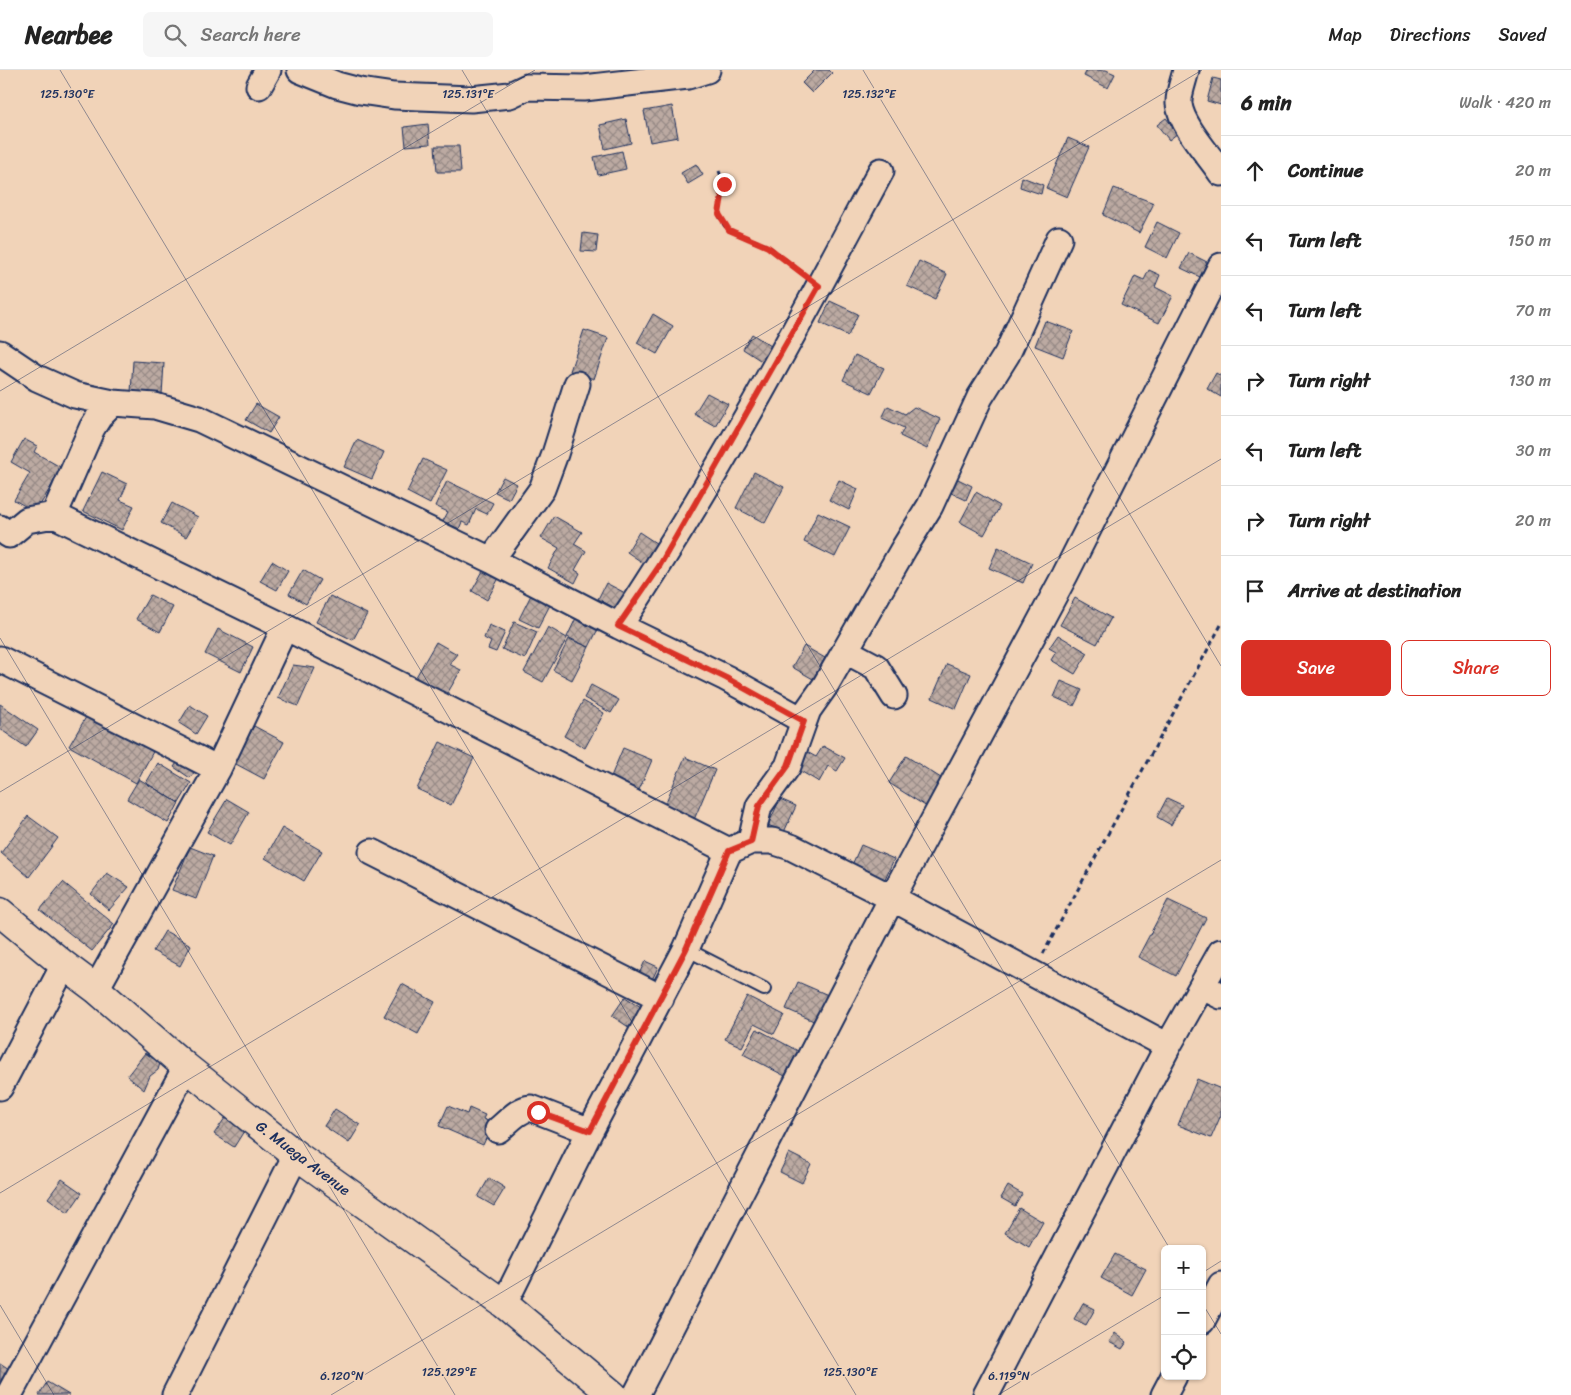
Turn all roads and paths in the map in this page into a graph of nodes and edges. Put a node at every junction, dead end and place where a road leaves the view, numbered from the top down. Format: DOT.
graph roads {
  1 [pos="300,70"];
  2 [pos="707,70"];
  3 [pos="1186,70"];
  4 [pos="1212,142"];
  5 [pos="720,171"];
  6 [pos="881,171"];
  7 [pos="1221,173"];
  8 [pos="1059,240"];
  9 [pos="1221,266"];
  10 [pos="819,286"];
  11 [pos="0,353"];
  12 [pos="577,384"];
  13 [pos="113,403"];
  14 [pos="54,515"];
  15 [pos="3,537"];
  16 [pos="492,560"];
  17 [pos="1221,625"];
  18 [pos="618,626"];
  19 [pos="285,627"];
  20 [pos="846,651"];
  21 [pos="0,658"];
  22 [pos="894,696"];
  23 [pos="804,721"];
  24 [pos="218,768"];
  25 [pos="740,846"];
  26 [pos="372,852"];
  27 [pos="892,898"];
  28 [pos="0,912"];
  29 [pos="686,949"];
  30 [pos="1221,952"];
  31 [pos="64,965"];
  32 [pos="1032,974"];
  33 [pos="96,989"];
  34 [pos="764,989"];
  35 [pos="1212,991"];
  36 [pos="661,998"];
  37 [pos="1168,1046"];
  38 [pos="186,1068"];
  39 [pos="0,1087"];
  40 [pos="498,1130"];
  41 [pos="590,1131"];
  42 [pos="296,1154"];
  43 [pos="1221,1285"];
  44 [pos="504,1304"];
  45 [pos="1206,1313"];
  46 [pos="1172,1380"];
  47 [pos="9,1395"];
  48 [pos="175,1395"];
  49 [pos="613,1395"];
  50 [pos="636,1395"];
  51 [pos="986,1395"];
  52 [pos="1164,1395"];
  1 -- 2 [label="street"];
  3 -- 4 [label="street"];
  4 -- 7 [label="street"];
  5 -- 10 [label="path"];
  6 -- 10 [label="street"];
  8 -- 20 [label="street"];
  9 -- 27 [label="street"];
  10 -- 18 [label="street"];
  11 -- 13 [label="street"];
  12 -- 16 [label="street"];
  13 -- 14 [label="street"];
  13 -- 16 [label="street"];
  14 -- 15 [label="street"];
  14 -- 19 [label="street"];
  16 -- 18 [label="street"];
  17 -- 32 [label="path"];
  18 -- 23 [label="street"];
  19 -- 24 [label="street"];
  19 -- 25 [label="street"];
  20 -- 22 [label="street"];
  20 -- 23 [label="street"];
  21 -- 24 [label="street"];
  23 -- 25 [label="street"];
  24 -- 33 [label="street"];
  25 -- 27 [label="street"];
  25 -- 29 [label="street"];
  26 -- 36 [label="street"];
  27 -- 32 [label="street"];
  27 -- 50 [label="street"];
  28 -- 31 [label="street, G. Muega Avenue"];
  29 -- 34 [label="lane"];
  29 -- 36 [label="street"];
  30 -- 35 [label="street"];
  31 -- 33 [label="street, G. Muega Avenue"];
  31 -- 39 [label="street"];
  32 -- 37 [label="street"];
  33 -- 38 [label="street, G. Muega Avenue"];
  35 -- 37 [label="street"];
  36 -- 41 [label="street"];
  37 -- 51 [label="street"];
  38 -- 42 [label="street, G. Muega Avenue"];
  38 -- 47 [label="street"];
  40 -- 41 [label="street"];
  41 -- 44 [label="street"];
  42 -- 44 [label="street, G. Muega Avenue"];
  42 -- 48 [label="street"];
  43 -- 45 [label="street"];
  44 -- 49 [label="street, G. Muega Avenue"];
  46 -- 52 [label="street"];
}
